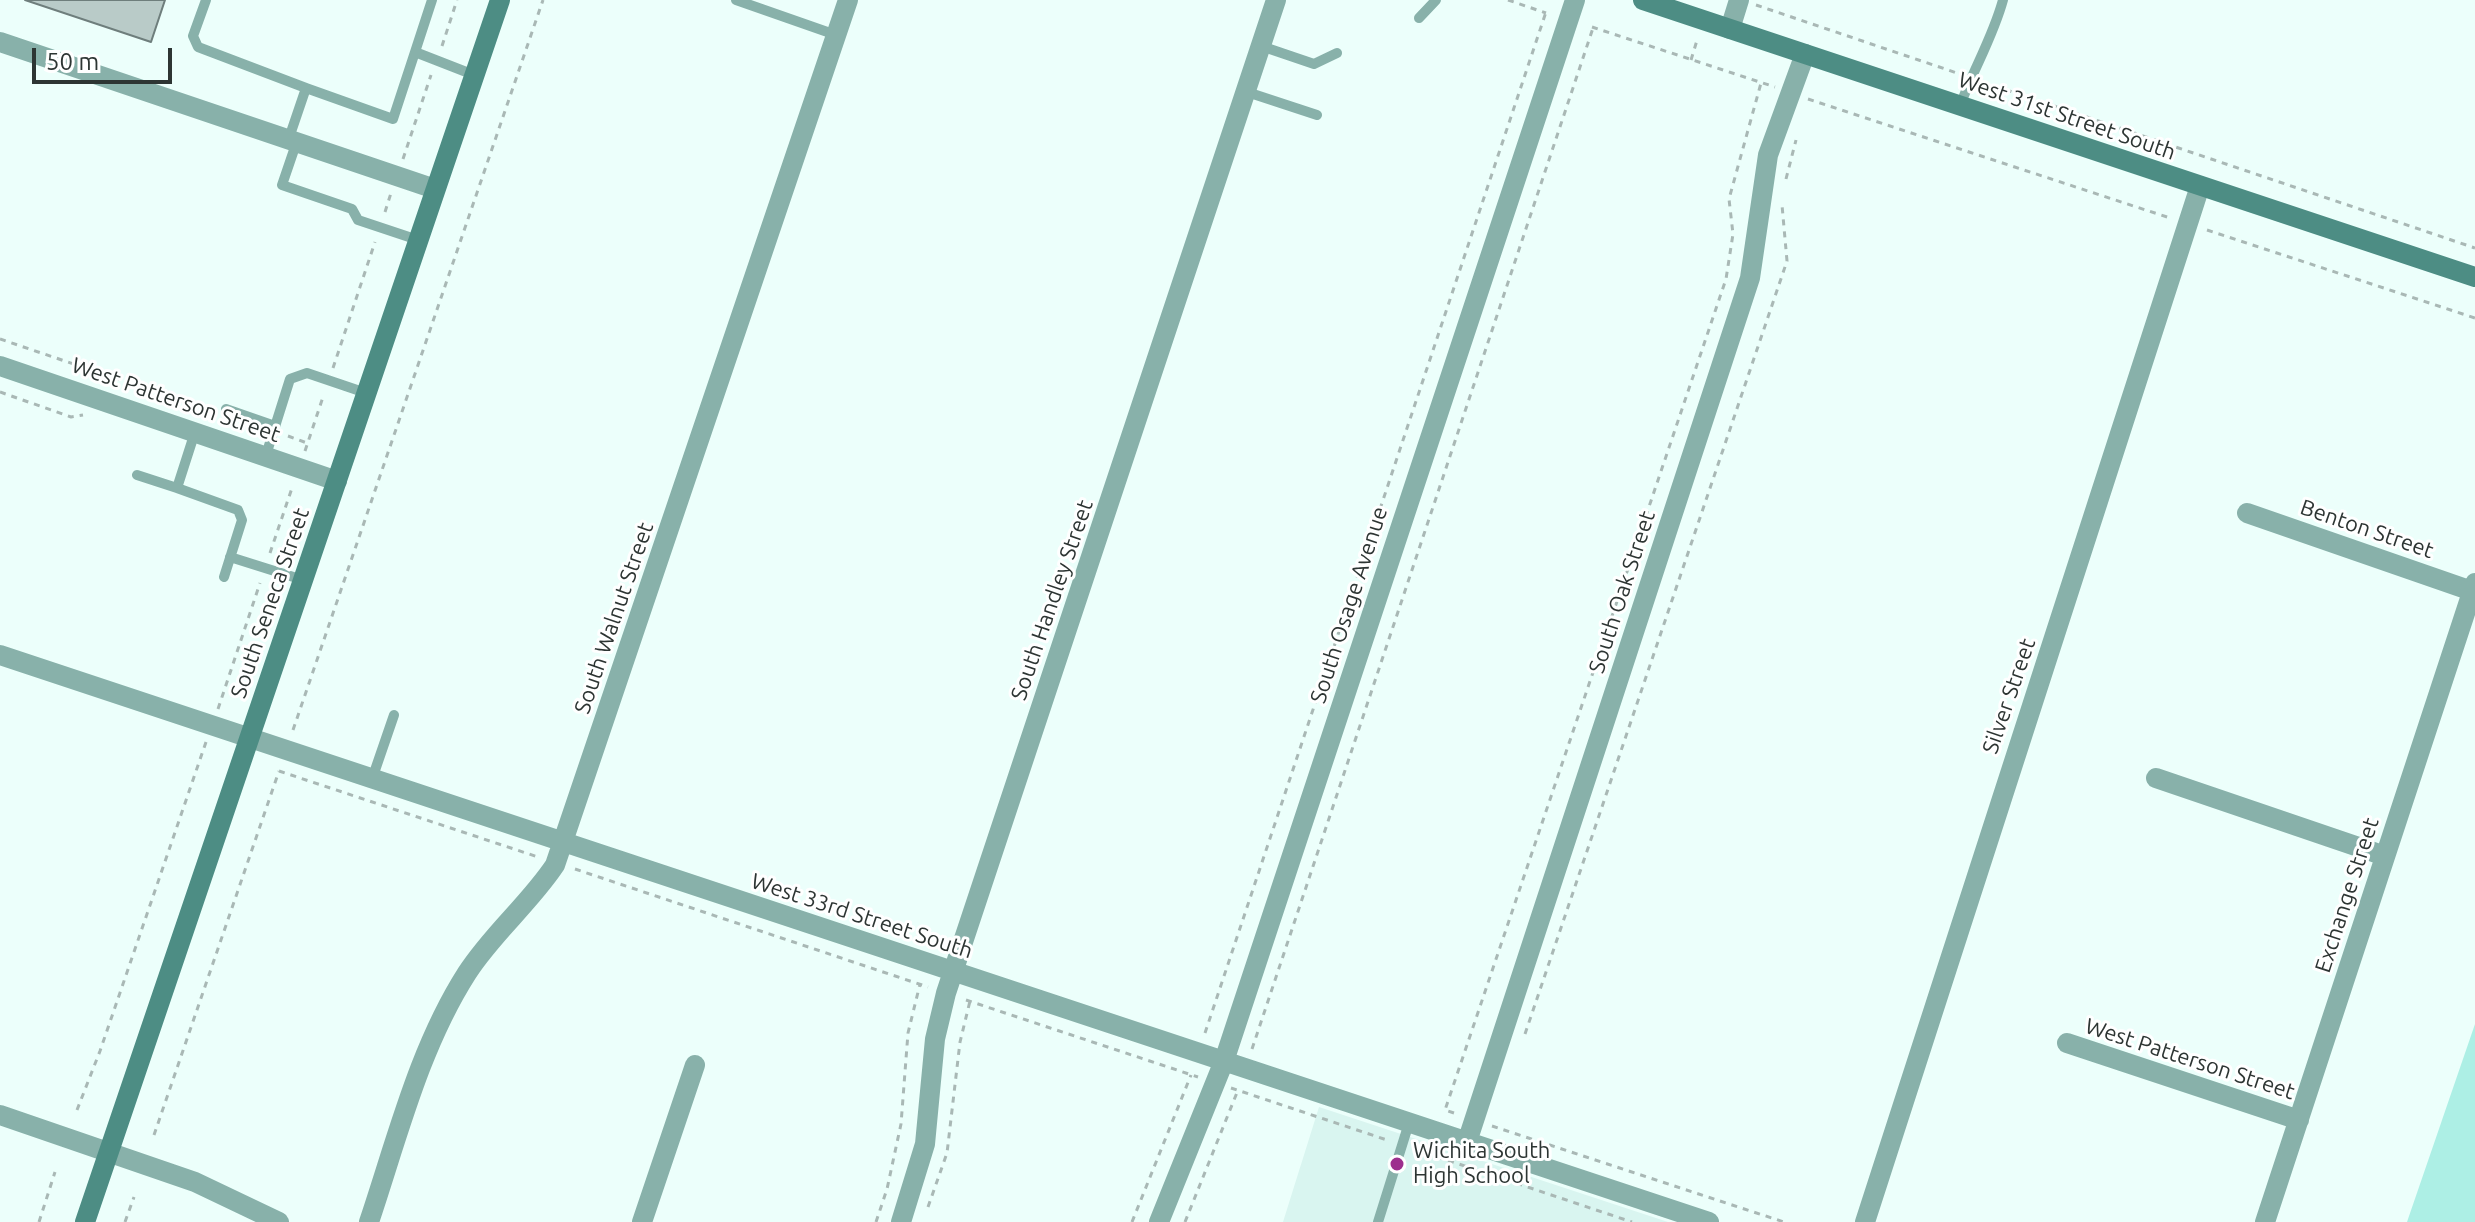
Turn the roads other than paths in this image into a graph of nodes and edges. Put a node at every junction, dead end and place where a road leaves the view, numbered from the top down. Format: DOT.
graph roads {
  1 [pos="206,0"];
  2 [pos="432,0"];
  3 [pos="500,0"];
  4 [pos="736,0"];
  5 [pos="848,0"];
  6 [pos="1276,0"];
  7 [pos="1436,0"];
  8 [pos="1643,0"];
  9 [pos="2003,0"];
  10 [pos="1750,3"];
  11 [pos="1572,10"];
  12 [pos="1419,18"];
  13 [pos="1730,29"];
  14 [pos="836,35"];
  15 [pos="0,42"];
  16 [pos="1261,46"];
  17 [pos="415,52"];
  18 [pos="1337,53"];
  19 [pos="1805,54"];
  20 [pos="474,75"];
  21 [pos="306,88"];
  22 [pos="1247,92"];
  23 [pos="1960,106"];
  24 [pos="1317,115"];
  25 [pos="293,140"];
  26 [pos="2200,186"];
  27 [pos="435,189"];
  28 [pos="418,240"];
  29 [pos="2475,277"];
  30 [pos="0,366"];
  31 [pos="366,393"];
  32 [pos="221,410"];
  33 [pos="274,428"];
  34 [pos="195,432"];
  35 [pos="266,455"];
  36 [pos="137,475"];
  37 [pos="337,481"];
  38 [pos="177,488"];
  39 [pos="2247,513"];
  40 [pos="230,557"];
  41 [pos="224,577"];
  42 [pos="303,580"];
  43 [pos="2474,588"];
  44 [pos="0,655"];
  45 [pos="394,715"];
  46 [pos="249,738"];
  47 [pos="2156,778"];
  48 [pos="372,779"];
  49 [pos="563,842"];
  50 [pos="2385,856"];
  51 [pos="953,971"];
  52 [pos="2067,1043"];
  53 [pos="1224,1061"];
  54 [pos="695,1065"];
  55 [pos="0,1115"];
  56 [pos="2299,1120"];
  57 [pos="1409,1123"];
  58 [pos="1476,1145"];
  59 [pos="109,1152"];
  60 [pos="85,1222"];
  61 [pos="279,1222"];
  62 [pos="369,1222"];
  63 [pos="642,1222"];
  64 [pos="901,1222"];
  65 [pos="1159,1222"];
  66 [pos="1378,1222"];
  67 [pos="1709,1222"];
  68 [pos="1865,1222"];
  69 [pos="2265,1222"];
  1 -- 21 [label="lane"];
  2 -- 17 [label="lane"];
  3 -- 20 [label="street, South Seneca Street"];
  4 -- 14 [label="lane"];
  5 -- 14 [label="street, South Walnut Street"];
  6 -- 16 [label="street, South Handley Street"];
  7 -- 12 [label="lane"];
  8 -- 13 [label="street, West 31st Street South"];
  9 -- 23 [label="lane"];
  10 -- 13 [label="street"];
  11 -- 53 [label="street, South Osage Avenue"];
  13 -- 19 [label="street, West 31st Street South"];
  14 -- 49 [label="street, South Walnut Street"];
  15 -- 25 [label="street"];
  16 -- 18 [label="lane"];
  16 -- 22 [label="street, South Handley Street"];
  17 -- 20 [label="lane"];
  17 -- 21 [label="lane"];
  19 -- 23 [label="street, West 31st Street South"];
  19 -- 58 [label="street, South Oak Street"];
  20 -- 27 [label="street, South Seneca Street"];
  21 -- 25 [label="lane"];
  22 -- 24 [label="lane"];
  22 -- 51 [label="street, South Handley Street"];
  23 -- 26 [label="street, West 31st Street South"];
  25 -- 27 [label="street"];
  25 -- 28 [label="lane"];
  26 -- 29 [label="street, West 31st Street South"];
  26 -- 68 [label="street, Silver Street"];
  27 -- 28 [label="street, South Seneca Street"];
  28 -- 31 [label="street, South Seneca Street"];
  30 -- 34 [label="street, West Patterson Street"];
  31 -- 33 [label="lane"];
  31 -- 37 [label="street, South Seneca Street"];
  32 -- 33 [label="lane"];
  33 -- 35 [label="lane"];
  34 -- 35 [label="street, West Patterson Street"];
  34 -- 38 [label="lane"];
  35 -- 37 [label="street, West Patterson Street"];
  36 -- 38 [label="lane"];
  37 -- 42 [label="street, South Seneca Street"];
  38 -- 40 [label="lane"];
  39 -- 43 [label="street, Benton Street"];
  40 -- 41 [label="lane"];
  40 -- 42 [label="lane"];
  42 -- 46 [label="street, South Seneca Street"];
  43 -- 50 [label="street, Exchange Street"];
  44 -- 46 [label="street, West 33rd Street South"];
  45 -- 48 [label="lane"];
  46 -- 48 [label="street, West 33rd Street South"];
  46 -- 59 [label="street, South Seneca Street"];
  47 -- 50 [label="street"];
  48 -- 49 [label="street, West 33rd Street South"];
  49 -- 51 [label="street, West 33rd Street South"];
  49 -- 62 [label="street, South Walnut Street"];
  50 -- 56 [label="street, Exchange Street"];
  51 -- 53 [label="street, West 33rd Street South"];
  51 -- 64 [label="street, South Handley Street"];
  52 -- 56 [label="street, West Patterson Street"];
  53 -- 57 [label="street, West 33rd Street South"];
  53 -- 65 [label="street, South Osage Avenue"];
  54 -- 63 [label="street"];
  55 -- 59 [label="street"];
  56 -- 69 [label="street, Exchange Street"];
  57 -- 58 [label="street, West 33rd Street South"];
  57 -- 66 [label="lane"];
  58 -- 67 [label="street, West 33rd Street South"];
  59 -- 60 [label="street, South Seneca Street"];
  59 -- 61 [label="street"];
}
